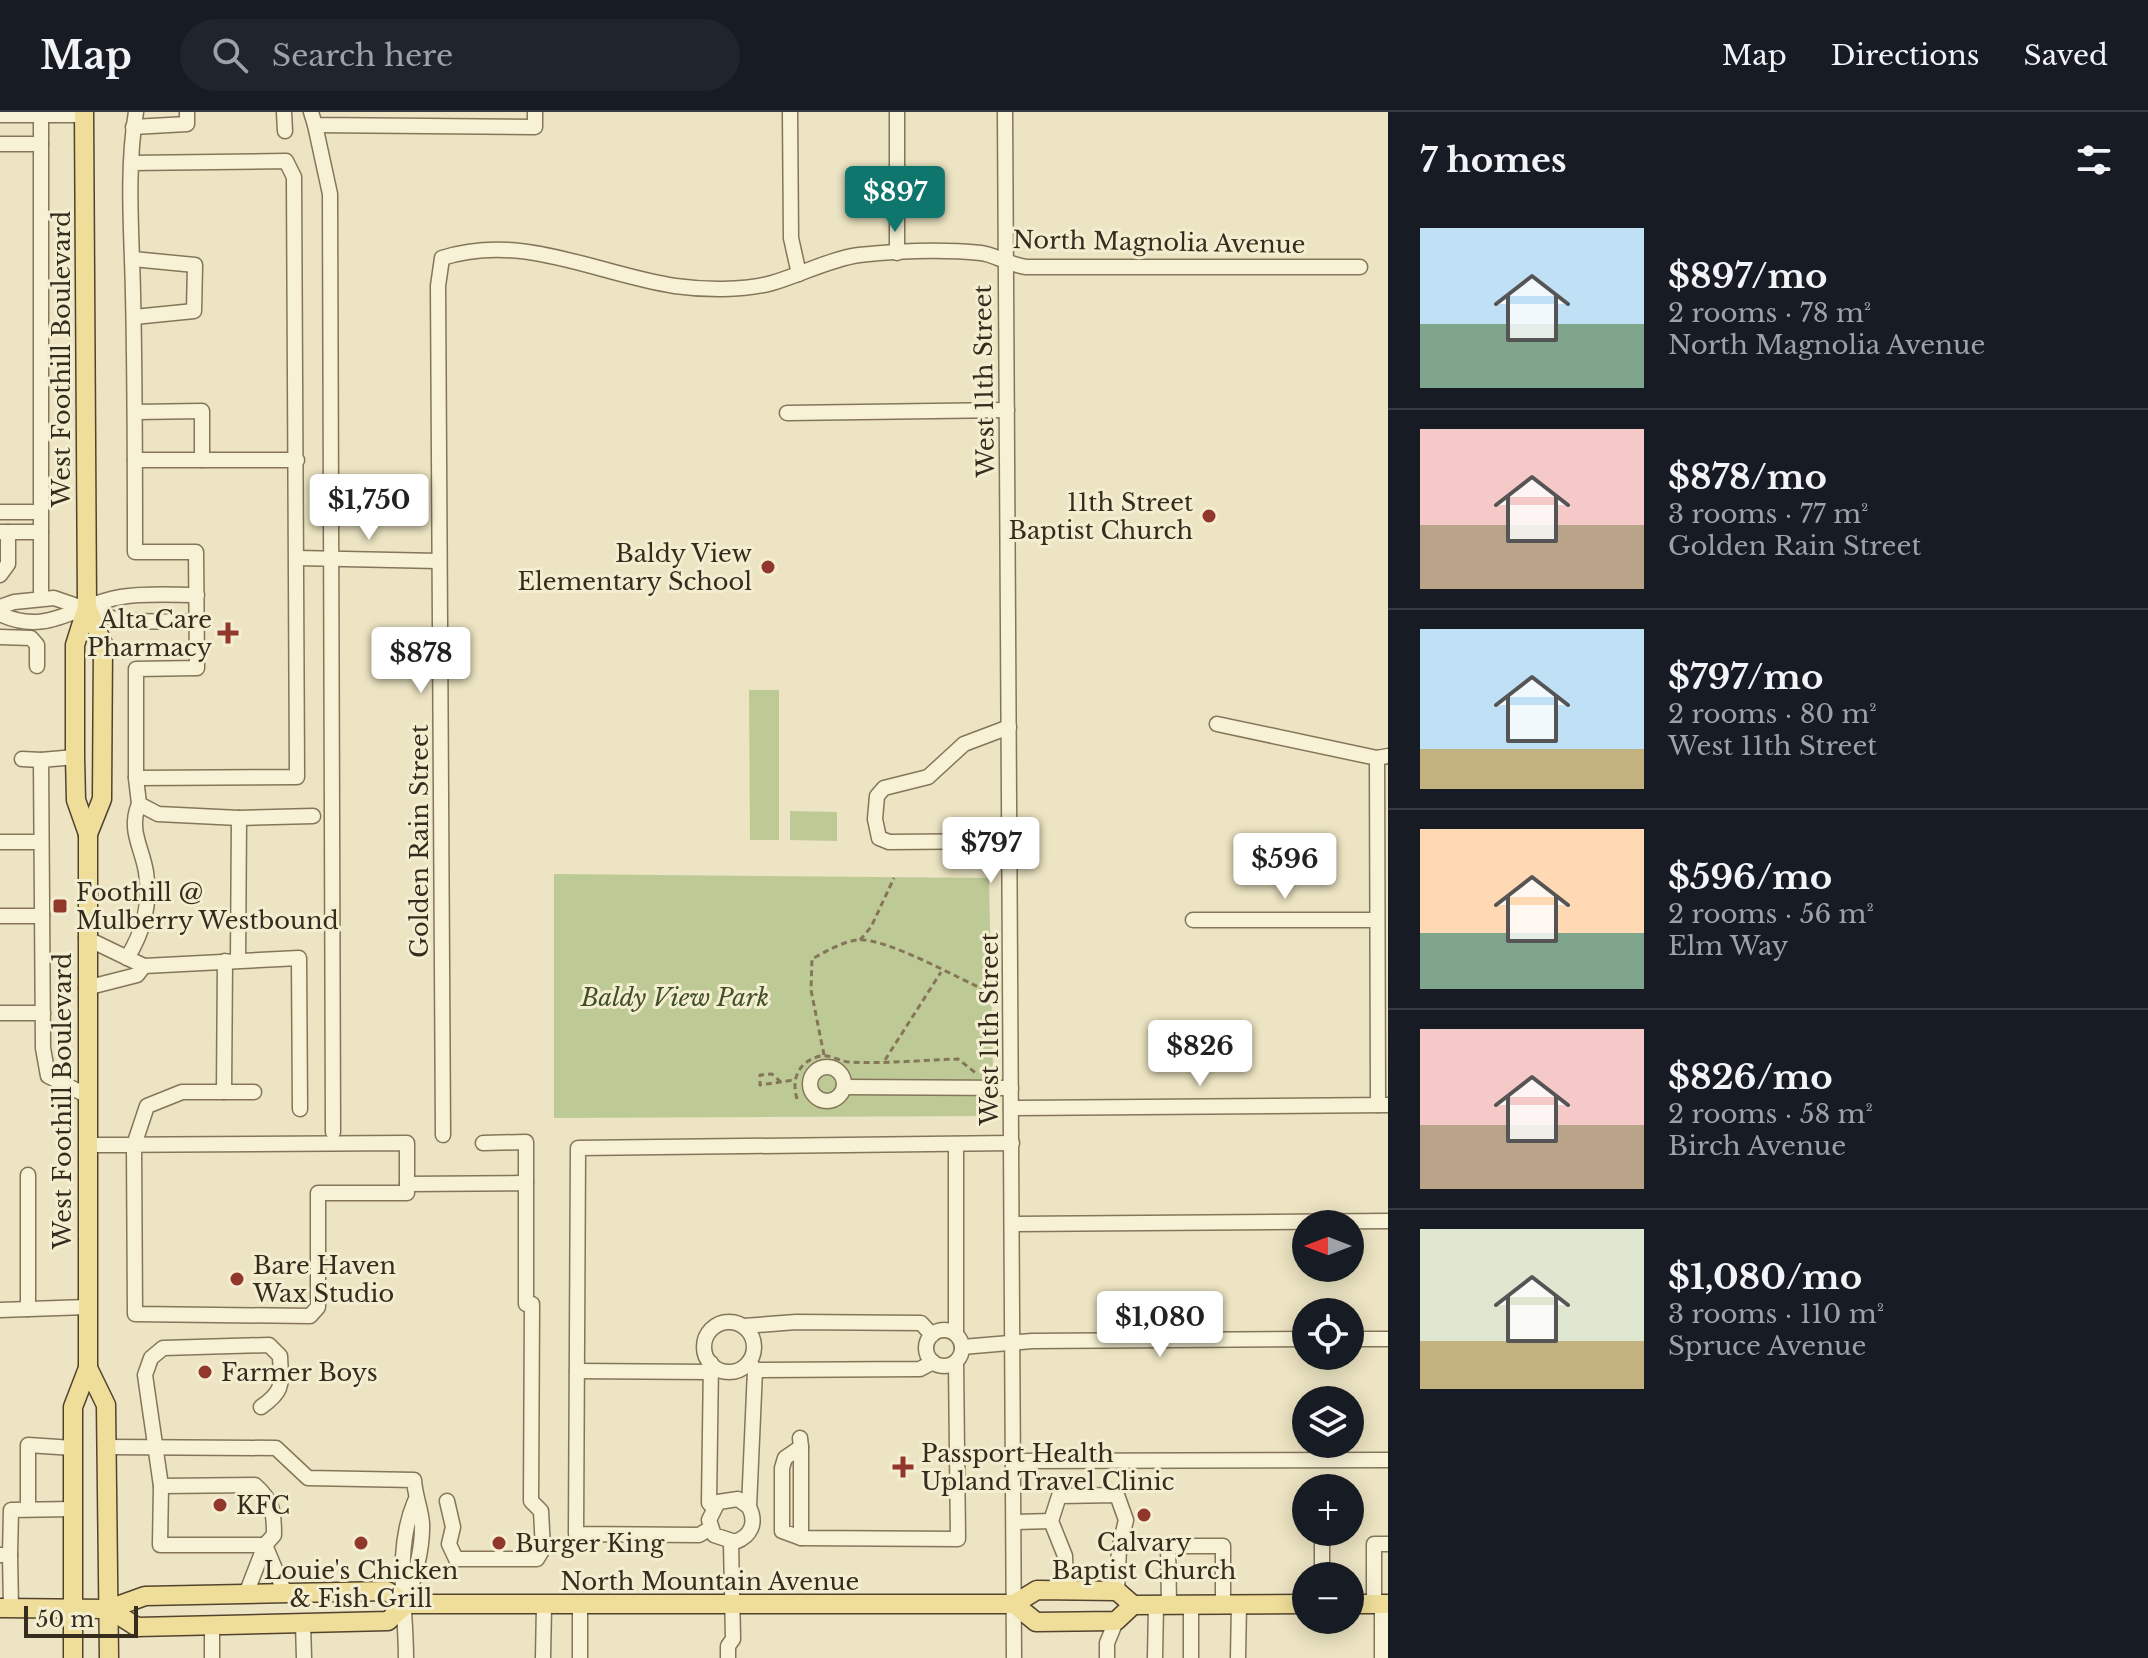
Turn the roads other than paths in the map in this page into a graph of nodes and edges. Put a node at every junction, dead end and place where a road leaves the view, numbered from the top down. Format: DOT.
graph roads {
  1 [pos="187,112"];
  2 [pos="284,112"];
  3 [pos="535,112"];
  4 [pos="790,112"];
  5 [pos="897,112"];
  6 [pos="1005,112"];
  7 [pos="84,113"];
  8 [pos="0,115"];
  9 [pos="41,115"];
  10 [pos="134,119"];
  11 [pos="313,119"];
  12 [pos="285,131"];
  13 [pos="0,144"];
  14 [pos="41,144"];
  15 [pos="131,163"];
  16 [pos="897,253"];
  17 [pos="442,258"];
  18 [pos="133,259"];
  19 [pos="1005,264"];
  20 [pos="1360,267"];
  21 [pos="799,274"];
  22 [pos="134,317"];
  23 [pos="1007,410"];
  24 [pos="135,412"];
  25 [pos="787,413"];
  26 [pos="135,460"];
  27 [pos="202,460"];
  28 [pos="297,460"];
  29 [pos="0,512"];
  30 [pos="40,512"];
  31 [pos="4,532"];
  32 [pos="41,532"];
  33 [pos="297,558"];
  34 [pos="331,561"];
  35 [pos="439,561"];
  36 [pos="0,575"];
  37 [pos="197,595"];
  38 [pos="41,599"];
  39 [pos="0,607"];
  40 [pos="87,607"];
  41 [pos="0,614"];
  42 [pos="197,622"];
  43 [pos="0,637"];
  44 [pos="37,666"];
  45 [pos="1217,724"];
  46 [pos="1009,727"];
  47 [pos="75,757"];
  48 [pos="1382,757"];
  49 [pos="22,759"];
  50 [pos="41,760"];
  51 [pos="136,778"];
  52 [pos="139,804"];
  53 [pos="313,816"];
  54 [pos="239,818"];
  55 [pos="88,834"];
  56 [pos="1009,841"];
  57 [pos="0,842"];
  58 [pos="41,842"];
  59 [pos="0,916"];
  60 [pos="42,916"];
  61 [pos="1193,920"];
  62 [pos="1377,920"];
  63 [pos="86,938"];
  64 [pos="127,958"];
  65 [pos="231,961"];
  66 [pos="144,966"];
  67 [pos="86,988"];
  68 [pos="0,1013"];
  69 [pos="43,1013"];
  70 [pos="844,1087"];
  71 [pos="1011,1088"];
  72 [pos="224,1092"];
  73 [pos="254,1092"];
  74 [pos="86,1095"];
  75 [pos="1383,1105"];
  76 [pos="1011,1108"];
  77 [pos="300,1109"];
  78 [pos="333,1132"];
  79 [pos="443,1135"];
  80 [pos="483,1143"];
  81 [pos="1012,1143"];
  82 [pos="956,1144"];
  83 [pos="87,1145"];
  84 [pos="134,1145"];
  85 [pos="28,1175"];
  86 [pos="526,1183"];
  87 [pos="407,1184"];
  88 [pos="1388,1221"];
  89 [pos="1012,1224"];
  90 [pos="87,1307"];
  91 [pos="28,1309"];
  92 [pos="0,1310"];
  93 [pos="744,1326"];
  94 [pos="932,1335"];
  95 [pos="1292,1339"];
  96 [pos="1364,1339"];
  97 [pos="1388,1339"];
  98 [pos="959,1341"];
  99 [pos="1013,1341"];
  100 [pos="933,1362"];
  101 [pos="956,1362"];
  102 [pos="752,1366"];
  103 [pos="710,1367"];
  104 [pos="88,1368"];
  105 [pos="577,1371"];
  106 [pos="261,1407"];
  107 [pos="800,1443"];
  108 [pos="108,1447"];
  109 [pos="73,1448"];
  110 [pos="153,1448"];
  111 [pos="1388,1460"];
  112 [pos="1014,1461"];
  113 [pos="161,1486"];
  114 [pos="447,1501"];
  115 [pos="713,1507"];
  116 [pos="749,1507"];
  117 [pos="28,1509"];
  118 [pos="73,1509"];
  119 [pos="1051,1521"];
  120 [pos="1014,1522"];
  121 [pos="711,1528"];
  122 [pos="731,1542"];
  123 [pos="1388,1544"];
  124 [pos="265,1545"];
  125 [pos="5,1555"];
  126 [pos="1066,1591"];
  127 [pos="1117,1591"];
  128 [pos="285,1593"];
  129 [pos="246,1594"];
  130 [pos="406,1604"];
  131 [pos="1014,1604"];
  132 [pos="1162,1604"];
  133 [pos="1191,1604"];
  134 [pos="1231,1604"];
  135 [pos="1292,1604"];
  136 [pos="1381,1604"];
  137 [pos="1133,1605"];
  138 [pos="544,1606"];
  139 [pos="580,1606"];
  140 [pos="733,1606"];
  141 [pos="5,1608"];
  142 [pos="73,1609"];
  143 [pos="109,1609"];
  144 [pos="1116,1621"];
  145 [pos="303,1623"];
  146 [pos="212,1625"];
  147 [pos="733,1639"];
  148 [pos="73,1658"];
  149 [pos="109,1658"];
  150 [pos="212,1658"];
  151 [pos="304,1658"];
  152 [pos="406,1658"];
  153 [pos="543,1658"];
  154 [pos="580,1658"];
  155 [pos="728,1658"];
  156 [pos="738,1658"];
  157 [pos="1014,1658"];
  158 [pos="1107,1658"];
  159 [pos="1155,1658"];
  160 [pos="1191,1658"];
  161 [pos="1238,1658"];
  162 [pos="1382,1658"];
  1 -- 10 [label="street"];
  2 -- 12 [label="street"];
  3 -- 11 [label="street"];
  4 -- 21 [label="street"];
  5 -- 16 [label="street"];
  6 -- 19 [label="street, West 11th Street"];
  7 -- 9 [label="street"];
  7 -- 40 [label="main road, West Foothill Boulevard"];
  8 -- 9 [label="street"];
  9 -- 14 [label="street, West Foothill Boulevard"];
  10 -- 15 [label="street"];
  11 -- 34 [label="street"];
  13 -- 14 [label="street"];
  14 -- 30 [label="street, West Foothill Boulevard"];
  15 -- 18 [label="street"];
  15 -- 28 [label="street"];
  16 -- 19 [label="street, North Magnolia Avenue"];
  16 -- 21 [label="street, North Magnolia Avenue"];
  17 -- 21 [label="street, North Magnolia Avenue"];
  17 -- 35 [label="street, Golden Rain Street"];
  18 -- 22 [label="street"];
  18 -- 22 [label="street"];
  19 -- 20 [label="street, North Magnolia Avenue"];
  19 -- 23 [label="street, West 11th Street"];
  22 -- 24 [label="street"];
  23 -- 25 [label="street"];
  23 -- 46 [label="street, West 11th Street"];
  24 -- 26 [label="street"];
  24 -- 27 [label="street"];
  26 -- 27 [label="street"];
  26 -- 37 [label="street"];
  27 -- 28 [label="street"];
  28 -- 33 [label="street"];
  29 -- 30 [label="street"];
  30 -- 32 [label="street, West Foothill Boulevard"];
  31 -- 32 [label="street"];
  31 -- 36 [label="street"];
  32 -- 38 [label="street, West Foothill Boulevard"];
  33 -- 34 [label="street"];
  33 -- 51 [label="street"];
  34 -- 35 [label="street"];
  34 -- 78 [label="street"];
  35 -- 79 [label="street, Golden Rain Street"];
  37 -- 40 [label="street"];
  37 -- 42 [label="street"];
  38 -- 39 [label="street"];
  38 -- 40 [label="street"];
  40 -- 41 [label="street"];
  40 -- 42 [label="street"];
  40 -- 47 [label="main road, West Foothill Boulevard"];
  40 -- 55 [label="main road, West Foothill Boulevard"];
  42 -- 51 [label="street"];
  43 -- 44 [label="street"];
  45 -- 48 [label="street"];
  46 -- 56 [label="street, West 11th Street"];
  46 -- 56 [label="street"];
  47 -- 50 [label="street"];
  47 -- 55 [label="main road, West Foothill Boulevard"];
  48 -- 62 [label="street"];
  49 -- 50 [label="street"];
  50 -- 58 [label="street"];
  51 -- 52 [label="street"];
  52 -- 54 [label="street"];
  52 -- 64 [label="street"];
  53 -- 54 [label="street"];
  54 -- 65 [label="street"];
  55 -- 63 [label="main road, West Foothill Boulevard"];
  56 -- 71 [label="street, West 11th Street"];
  57 -- 58 [label="street"];
  58 -- 60 [label="street"];
  59 -- 60 [label="street"];
  60 -- 69 [label="street"];
  61 -- 62 [label="street"];
  62 -- 75 [label="street"];
  63 -- 64 [label="street"];
  63 -- 67 [label="main road, West Foothill Boulevard"];
  64 -- 66 [label="street"];
  65 -- 66 [label="street"];
  65 -- 72 [label="street"];
  65 -- 77 [label="street"];
  66 -- 67 [label="street"];
  67 -- 74 [label="main road, West Foothill Boulevard"];
  68 -- 69 [label="street"];
  69 -- 74 [label="street"];
  70 -- 71 [label="street"];
  71 -- 76 [label="street, West 11th Street"];
  72 -- 73 [label="street"];
  72 -- 84 [label="street"];
  74 -- 83 [label="main road, West Foothill Boulevard"];
  75 -- 76 [label="street"];
  76 -- 81 [label="street, West 11th Street"];
  80 -- 86 [label="street"];
  81 -- 82 [label="street"];
  81 -- 89 [label="street, West 11th Street"];
  82 -- 98 [label="street"];
  82 -- 105 [label="street"];
  83 -- 84 [label="street"];
  83 -- 90 [label="main road, West Foothill Boulevard"];
  84 -- 87 [label="street"];
  84 -- 87 [label="street"];
  85 -- 91 [label="street"];
  86 -- 87 [label="street"];
  86 -- 114 [label="street"];
  88 -- 89 [label="street"];
  89 -- 99 [label="street, West 11th Street"];
  90 -- 91 [label="street"];
  90 -- 104 [label="main road, West Foothill Boulevard"];
  91 -- 92 [label="street"];
  93 -- 94 [label="street"];
  93 -- 102 [label="street"];
  93 -- 103 [label="street"];
  94 -- 98 [label="street"];
  94 -- 100 [label="street"];
  95 -- 99 [label="street"];
  96 -- 97 [label="street"];
  98 -- 99 [label="street"];
  98 -- 101 [label="street"];
  99 -- 112 [label="street, West 11th Street"];
  100 -- 101 [label="street"];
  100 -- 102 [label="street"];
  101 -- 107 [label="street"];
  102 -- 103 [label="street"];
  102 -- 116 [label="street"];
  103 -- 105 [label="street"];
  103 -- 115 [label="street"];
  104 -- 108 [label="main road, West Foothill Boulevard"];
  104 -- 109 [label="main road, West Foothill Boulevard"];
  105 -- 121 [label="street"];
  106 -- 110 [label="street"];
  108 -- 110 [label="street"];
  108 -- 143 [label="main road, West Foothill Boulevard"];
  109 -- 117 [label="street"];
  109 -- 118 [label="main road, West Foothill Boulevard"];
  110 -- 113 [label="street"];
  110 -- 130 [label="street"];
  111 -- 112 [label="street"];
  112 -- 120 [label="street, West 11th Street"];
  113 -- 124 [label="street"];
  113 -- 124 [label="street"];
  115 -- 116 [label="street"];
  115 -- 121 [label="street"];
  116 -- 122 [label="street"];
  117 -- 118 [label="street"];
  117 -- 125 [label="street"];
  118 -- 142 [label="main road, West Foothill Boulevard"];
  119 -- 120 [label="street"];
  119 -- 126 [label="street"];
  119 -- 127 [label="street"];
  120 -- 131 [label="street, West 11th Street"];
  121 -- 122 [label="street"];
  122 -- 140 [label="street"];
  123 -- 136 [label="street"];
  124 -- 128 [label="street"];
  124 -- 129 [label="street"];
  125 -- 141 [label="street"];
  126 -- 127 [label="main road, North Mountain Avenue"];
  126 -- 131 [label="main road, North Mountain Avenue"];
  127 -- 137 [label="main road"];
  128 -- 129 [label="main road, North Mountain Avenue"];
  128 -- 130 [label="main road, North Mountain Avenue"];
  129 -- 143 [label="main road, North Mountain Avenue"];
  130 -- 138 [label="main road, North Mountain Avenue"];
  130 -- 145 [label="main road, North Mountain Avenue"];
  130 -- 152 [label="street"];
  131 -- 140 [label="main road, North Mountain Avenue"];
  131 -- 144 [label="main road, North Mountain Avenue"];
  131 -- 157 [label="street, West 11th Street"];
  132 -- 133 [label="main road"];
  132 -- 134 [label="street"];
  132 -- 137 [label="main road"];
  132 -- 159 [label="street"];
  133 -- 134 [label="main road"];
  133 -- 160 [label="street"];
  134 -- 135 [label="main road"];
  134 -- 161 [label="street"];
  136 -- 162 [label="street"];
  137 -- 144 [label="main road"];
  138 -- 139 [label="main road, North Mountain Avenue"];
  138 -- 153 [label="street"];
  139 -- 140 [label="main road, North Mountain Avenue"];
  139 -- 154 [label="street"];
  140 -- 147 [label="street"];
  141 -- 142 [label="main road, North Mountain Avenue"];
  142 -- 143 [label="main road, North Mountain Avenue"];
  142 -- 148 [label="main road, West Foothill Boulevard"];
  143 -- 146 [label="main road, North Mountain Avenue"];
  143 -- 149 [label="main road, West Foothill Boulevard"];
  144 -- 158 [label="street"];
  145 -- 146 [label="main road, North Mountain Avenue"];
  145 -- 151 [label="street"];
  146 -- 150 [label="street"];
  147 -- 155 [label="street"];
  147 -- 156 [label="street"];
}
